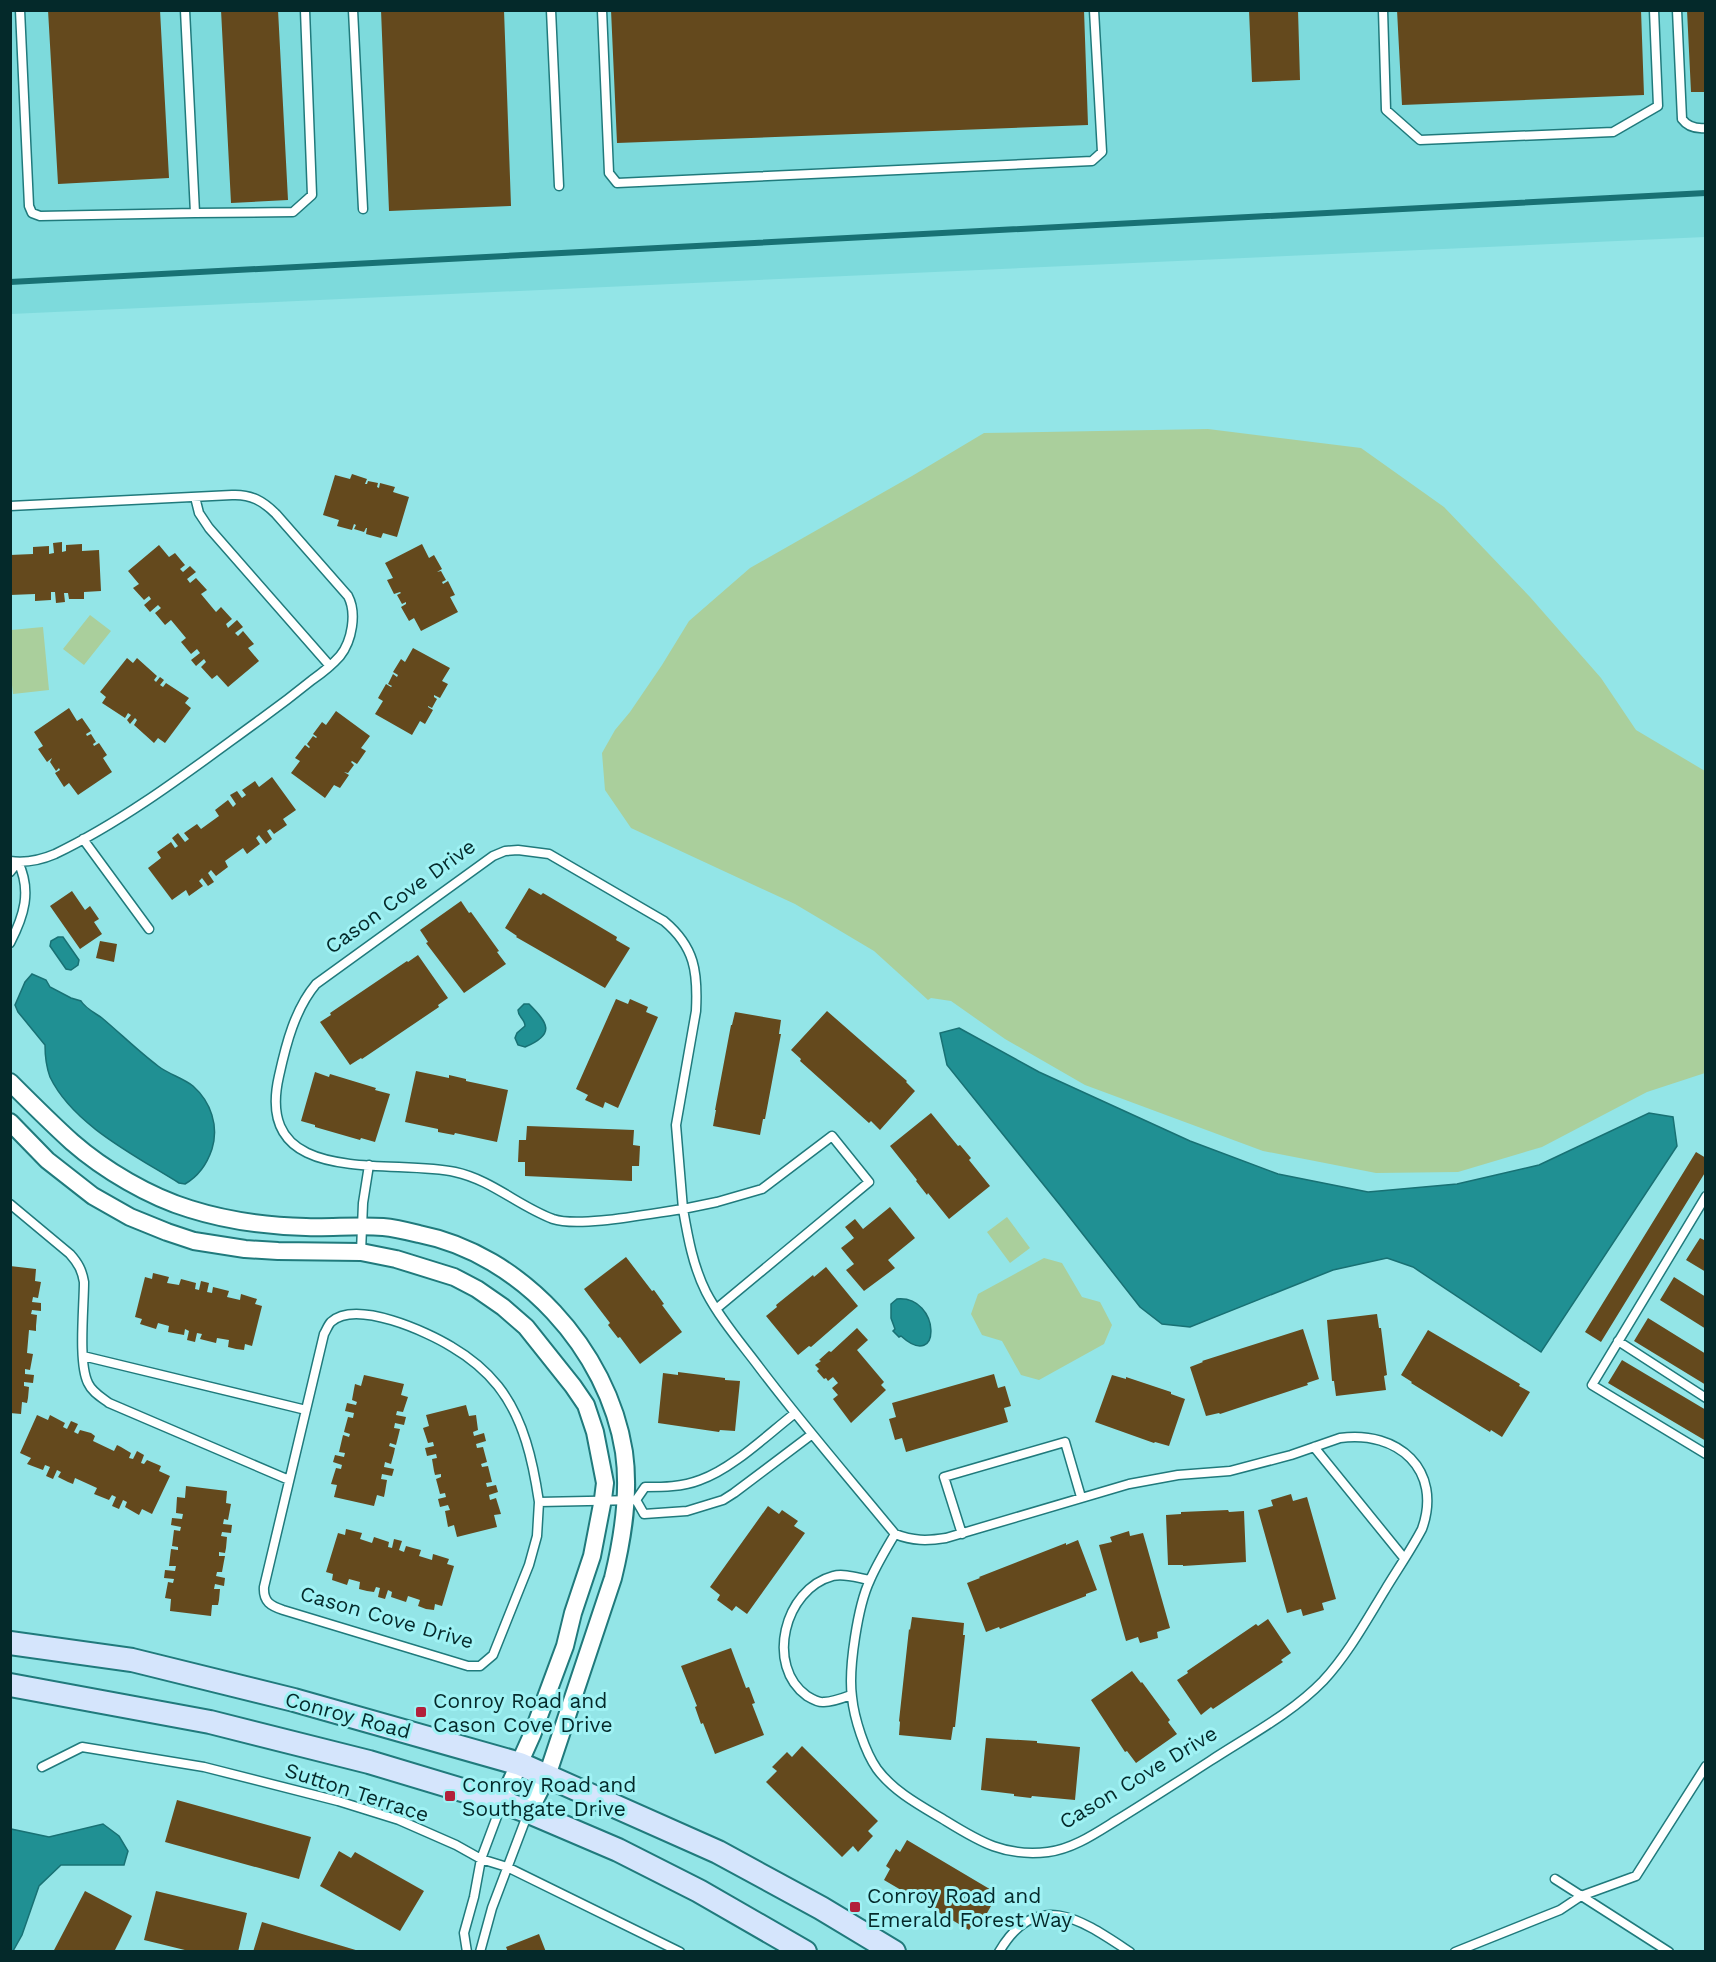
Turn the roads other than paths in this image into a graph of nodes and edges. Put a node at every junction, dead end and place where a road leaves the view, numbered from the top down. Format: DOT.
graph roads {
  1 [pos="20,10"];
  2 [pos="185,10"];
  3 [pos="305,10"];
  4 [pos="353,10"];
  5 [pos="552,10"];
  6 [pos="602,10"];
  7 [pos="1094,10"];
  8 [pos="1383,10"];
  9 [pos="1654,10"];
  10 [pos="1677,10"];
  11 [pos="1706,128"];
  12 [pos="559,186"];
  13 [pos="363,209"];
  14 [pos="195,213"];
  15 [pos="195,496"];
  16 [pos="10,506"];
  17 [pos="330,666"];
  18 [pos="83,839"];
  19 [pos="14,861"];
  20 [pos="10,872"];
  21 [pos="149,929"];
  22 [pos="10,944"];
  23 [pos="10,1082"];
  24 [pos="10,1122"];
  25 [pos="369,1165"];
  26 [pos="1706,1196"];
  27 [pos="10,1204"];
  28 [pos="683,1209"];
  29 [pos="362,1226"];
  30 [pos="361,1252"];
  31 [pos="716,1309"];
  32 [pos="1618,1341"];
  33 [pos="83,1356"];
  34 [pos="1706,1398"];
  35 [pos="306,1410"];
  36 [pos="794,1414"];
  37 [pos="811,1435"];
  38 [pos="1314,1448"];
  39 [pos="1706,1454"];
  40 [pos="289,1480"];
  41 [pos="1081,1497"];
  42 [pos="603,1499"];
  43 [pos="631,1500"];
  44 [pos="539,1502"];
  45 [pos="895,1533"];
  46 [pos="962,1534"];
  47 [pos="1404,1558"];
  48 [pos="869,1580"];
  49 [pos="10,1643"];
  50 [pos="10,1685"];
  51 [pos="851,1695"];
  52 [pos="520,1764"];
  53 [pos="1706,1766"];
  54 [pos="42,1767"];
  55 [pos="547,1776"];
  56 [pos="502,1802"];
  57 [pos="529,1812"];
  58 [pos="481,1859"];
  59 [pos="507,1867"];
  60 [pos="1555,1879"];
  61 [pos="1581,1896"];
  62 [pos="467,1952"];
  63 [pos="480,1952"];
  64 [pos="680,1952"];
  65 [pos="805,1952"];
  66 [pos="894,1952"];
  67 [pos="999,1952"];
  68 [pos="1130,1952"];
  69 [pos="1455,1952"];
  70 [pos="1669,1952"];
  1 -- 14 [label="lane"];
  2 -- 14 [label="lane"];
  3 -- 14 [label="lane"];
  4 -- 13 [label="lane"];
  5 -- 12 [label="lane"];
  6 -- 7 [label="lane"];
  8 -- 9 [label="lane"];
  10 -- 11 [label="lane"];
  15 -- 16 [label="lane"];
  15 -- 17 [label="lane"];
  15 -- 17 [label="lane"];
  17 -- 18 [label="lane"];
  18 -- 19 [label="lane"];
  18 -- 21 [label="lane"];
  19 -- 20 [label="lane"];
  19 -- 22 [label="lane"];
  23 -- 29 [label="street"];
  24 -- 30 [label="street"];
  25 -- 28 [label="lane, Cason Cove Drive"];
  25 -- 28 [label="lane, Cason Cove Drive"];
  25 -- 29 [label="lane"];
  26 -- 32 [label="lane"];
  27 -- 33 [label="lane"];
  28 -- 31 [label="lane, Cason Cove Drive"];
  28 -- 31 [label="lane, Cason Cove Drive"];
  29 -- 30 [label="lane"];
  29 -- 43 [label="street"];
  30 -- 42 [label="street"];
  31 -- 36 [label="lane, Cason Cove Drive"];
  32 -- 34 [label="lane"];
  32 -- 39 [label="lane"];
  33 -- 35 [label="lane"];
  33 -- 40 [label="lane"];
  35 -- 40 [label="lane, Cason Cove Drive"];
  35 -- 44 [label="lane, Cason Cove Drive"];
  36 -- 37 [label="lane, Cason Cove Drive"];
  36 -- 43 [label="lane"];
  37 -- 43 [label="lane"];
  37 -- 45 [label="lane, Cason Cove Drive"];
  38 -- 41 [label="lane, Cason Cove Drive"];
  38 -- 47 [label="lane"];
  38 -- 47 [label="lane, Cason Cove Drive"];
  40 -- 44 [label="lane, Cason Cove Drive"];
  41 -- 46 [label="lane, Cason Cove Drive"];
  41 -- 46 [label="lane"];
  42 -- 43 [label="lane"];
  42 -- 44 [label="lane"];
  42 -- 52 [label="street"];
  43 -- 55 [label="street"];
  45 -- 46 [label="lane, Cason Cove Drive"];
  45 -- 48 [label="lane, Cason Cove Drive"];
  47 -- 51 [label="lane, Cason Cove Drive"];
  48 -- 51 [label="lane, Cason Cove Drive"];
  48 -- 51 [label="lane"];
  49 -- 52 [label="main road, Conroy Road"];
  50 -- 56 [label="main road, Conroy Road"];
  52 -- 55 [label="main road, Conroy Road"];
  52 -- 56 [label="street"];
  53 -- 61 [label="lane"];
  54 -- 58 [label="lane, Sutton Terrace"];
  55 -- 57 [label="street"];
  55 -- 66 [label="main road, Conroy Road"];
  56 -- 57 [label="main road, Conroy Road"];
  56 -- 58 [label="lane"];
  57 -- 59 [label="lane"];
  57 -- 65 [label="main road, Conroy Road"];
  58 -- 59 [label="lane, Sutton Terrace"];
  58 -- 62 [label="lane"];
  59 -- 63 [label="lane"];
  59 -- 64 [label="lane, Sutton Terrace"];
  60 -- 61 [label="lane"];
  61 -- 69 [label="lane"];
  61 -- 70 [label="lane"];
  67 -- 68 [label="lane"];
}
